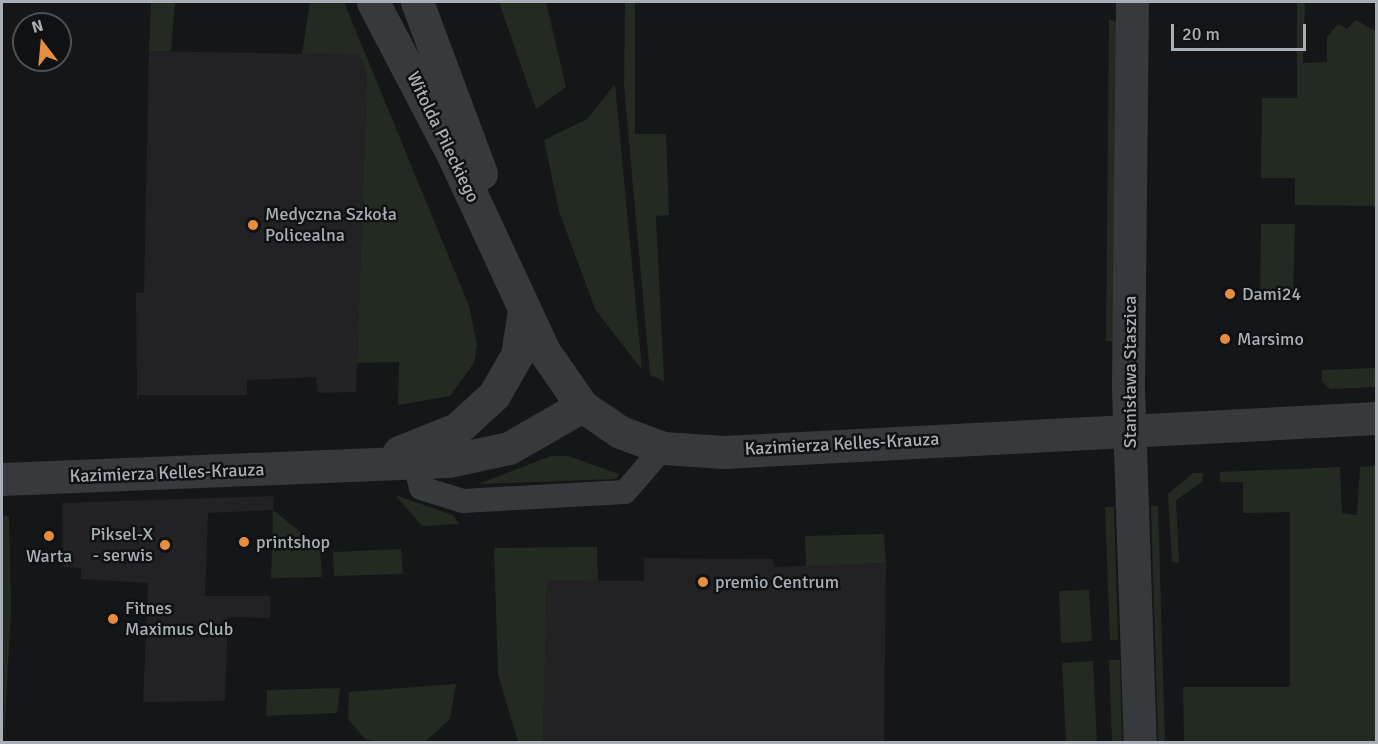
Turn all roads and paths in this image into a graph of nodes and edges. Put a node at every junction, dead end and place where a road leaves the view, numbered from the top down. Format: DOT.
graph roads {
  1 [pos="373,2"];
  2 [pos="417,2"];
  3 [pos="1132,2"];
  4 [pos="508,273"];
  5 [pos="524,311"];
  6 [pos="582,406"];
  7 [pos="1377,418"];
  8 [pos="1130,428"];
  9 [pos="663,448"];
  10 [pos="412,456"];
  11 [pos="2,479"];
  12 [pos="1140,742"];
  1 -- 4 [label="street, Witolda Pileckiego"];
  2 -- 4 [label="street, Witolda Pileckiego"];
  3 -- 8 [label="street, Stanisława Staszica"];
  4 -- 5 [label="street, Witolda Pileckiego"];
  5 -- 6 [label="street, Witolda Pileckiego"];
  5 -- 10 [label="street, Kazimierza Kelles-Krauza"];
  6 -- 9 [label="street, Kazimierza Kelles-Krauza"];
  6 -- 10 [label="street, Kazimierza Kelles-Krauza"];
  7 -- 8 [label="street, Kazimierza Kelles-Krauza"];
  8 -- 9 [label="street, Kazimierza Kelles-Krauza"];
  8 -- 12 [label="street, Stanisława Staszica"];
  9 -- 10 [label="lane"];
  10 -- 11 [label="street, Kazimierza Kelles-Krauza"];
}
